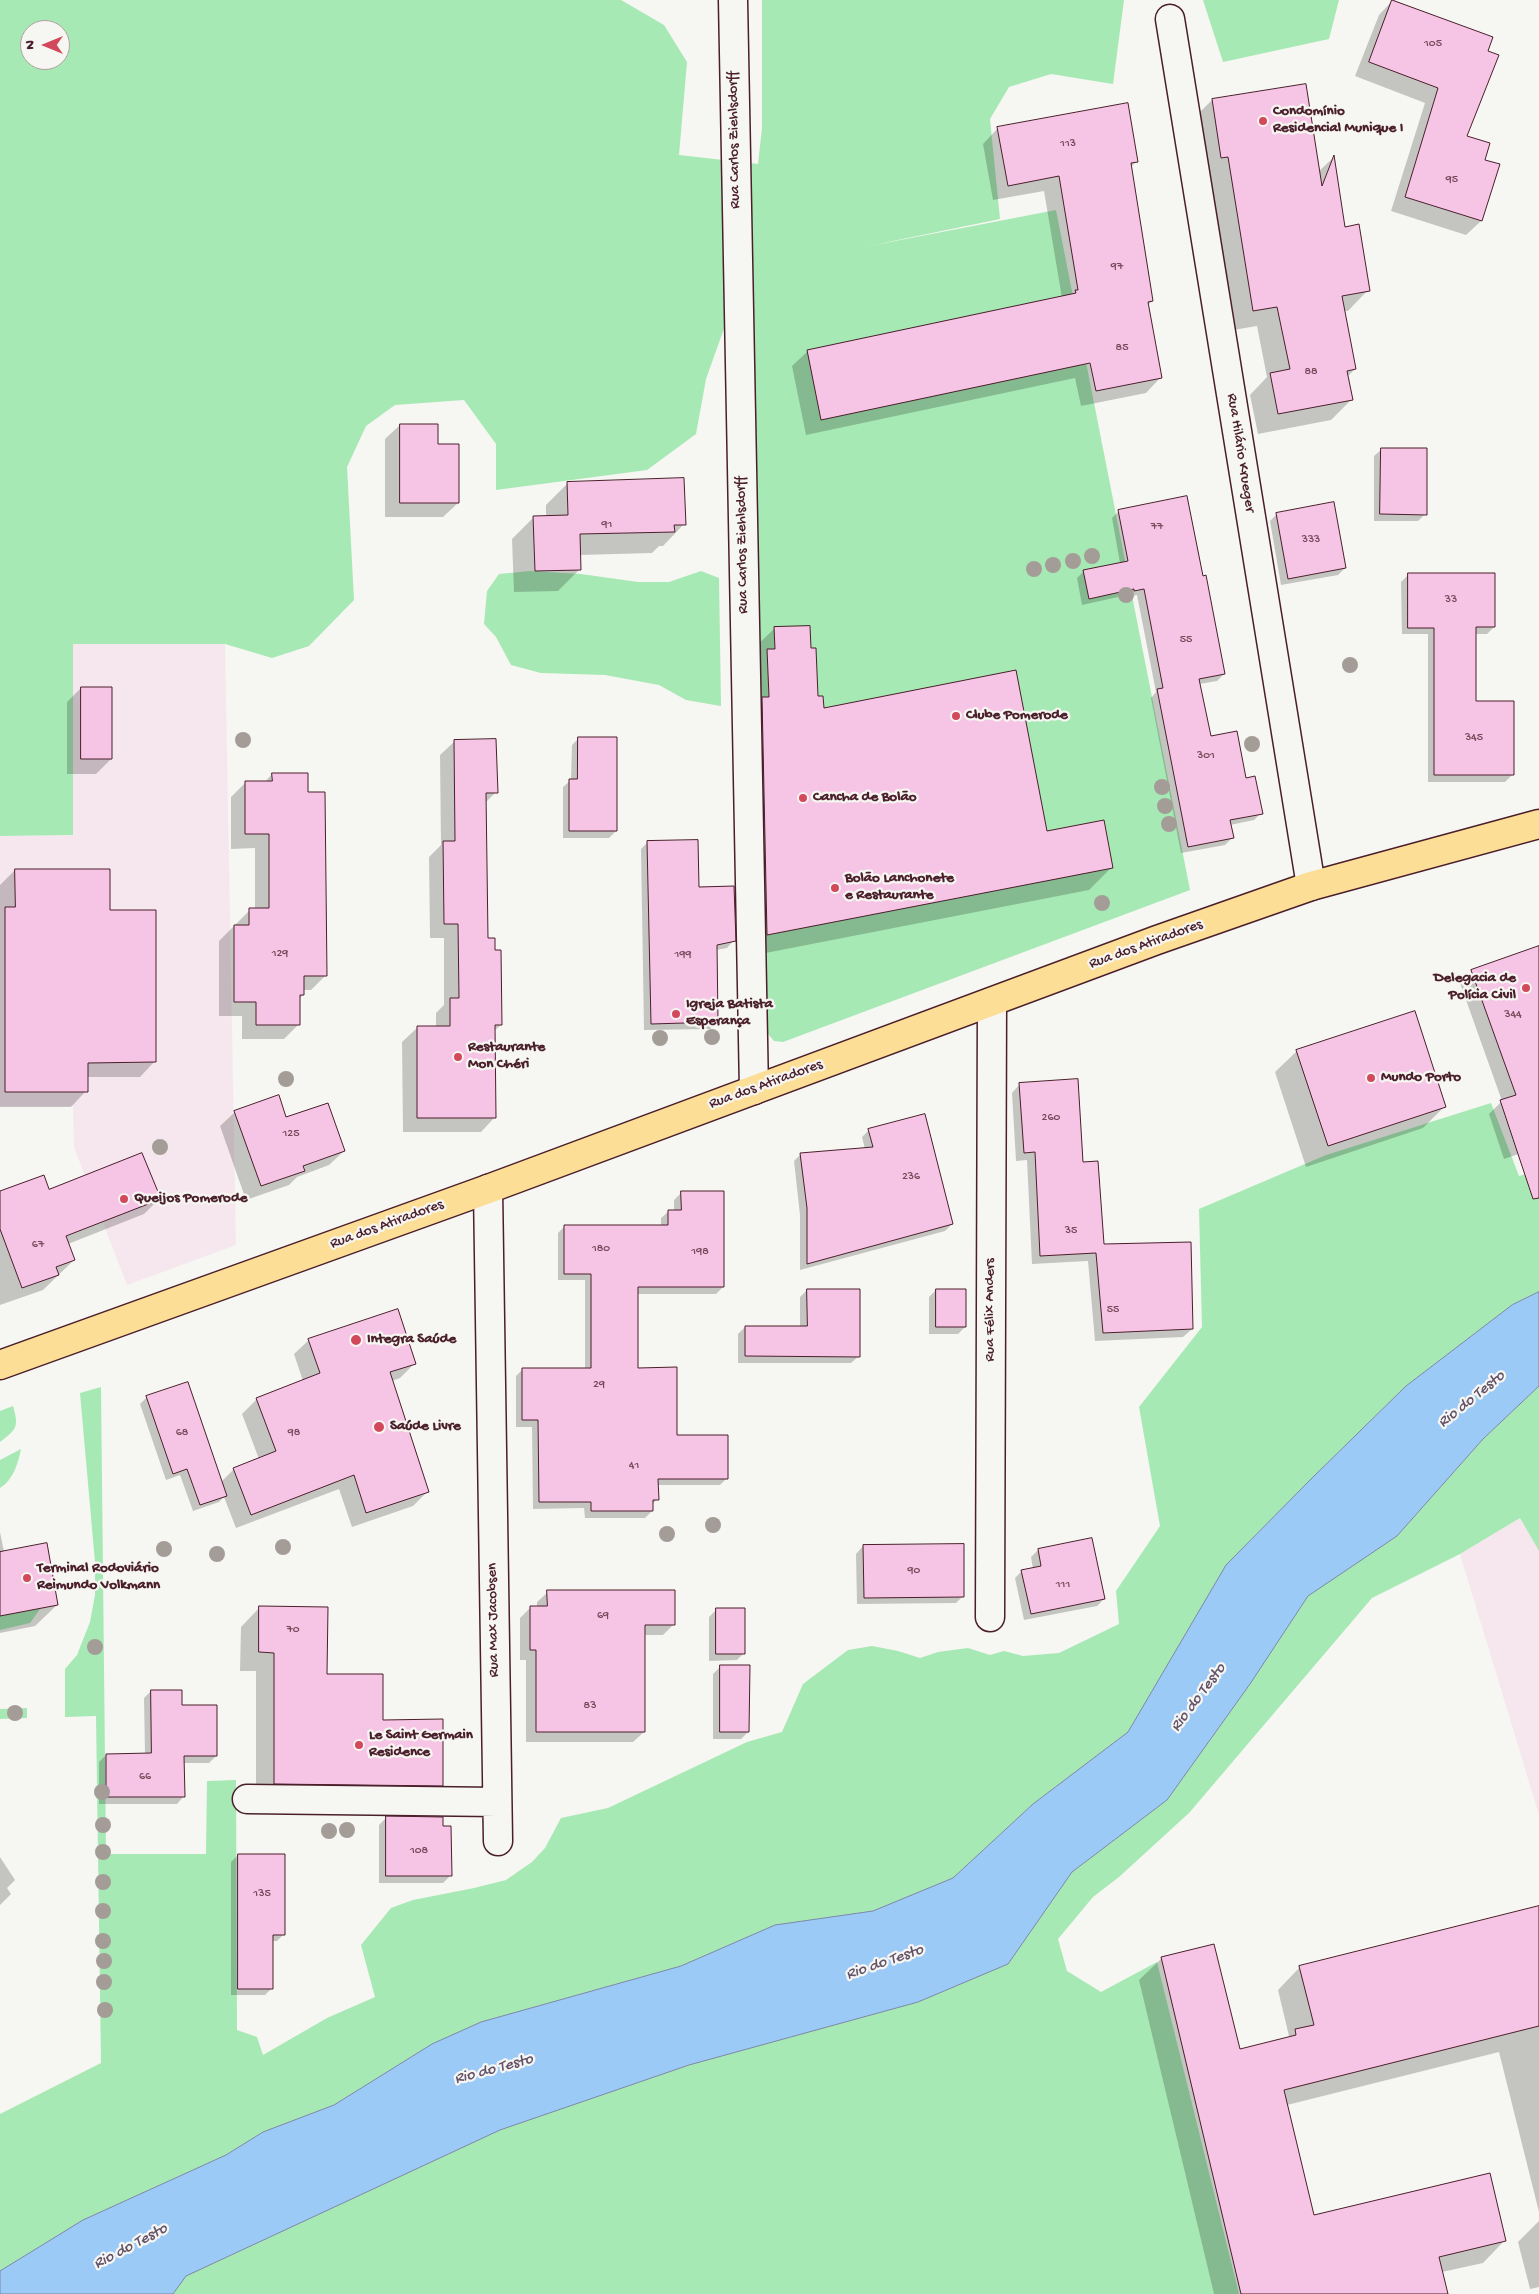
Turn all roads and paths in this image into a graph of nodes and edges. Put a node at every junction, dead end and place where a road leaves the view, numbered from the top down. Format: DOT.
graph roads {
  1 [pos="733,0"];
  2 [pos="1170,19"];
  3 [pos="1539,824"];
  4 [pos="1311,886"];
  5 [pos="992,1002"];
  6 [pos="754,1090"];
  7 [pos="488,1189"];
  8 [pos="0,1365"];
  9 [pos="990,1618"];
  10 [pos="247,1799"];
  11 [pos="497,1802"];
  12 [pos="498,1841"];
  1 -- 6 [label="street, Rua Carlos Ziehlsdorff"];
  2 -- 4 [label="street, Rua Hilário Krueger"];
  3 -- 4 [label="main road, Rua dos Atiradores"];
  4 -- 5 [label="main road, Rua dos Atiradores"];
  5 -- 6 [label="main road, Rua dos Atiradores"];
  5 -- 9 [label="street, Rua Félix Anders"];
  6 -- 7 [label="main road, Rua dos Atiradores"];
  7 -- 8 [label="main road, Rua dos Atiradores"];
  7 -- 11 [label="street, Rua Max Jacobsen"];
  10 -- 11 [label="street"];
  11 -- 12 [label="street, Rua Max Jacobsen"];
}
